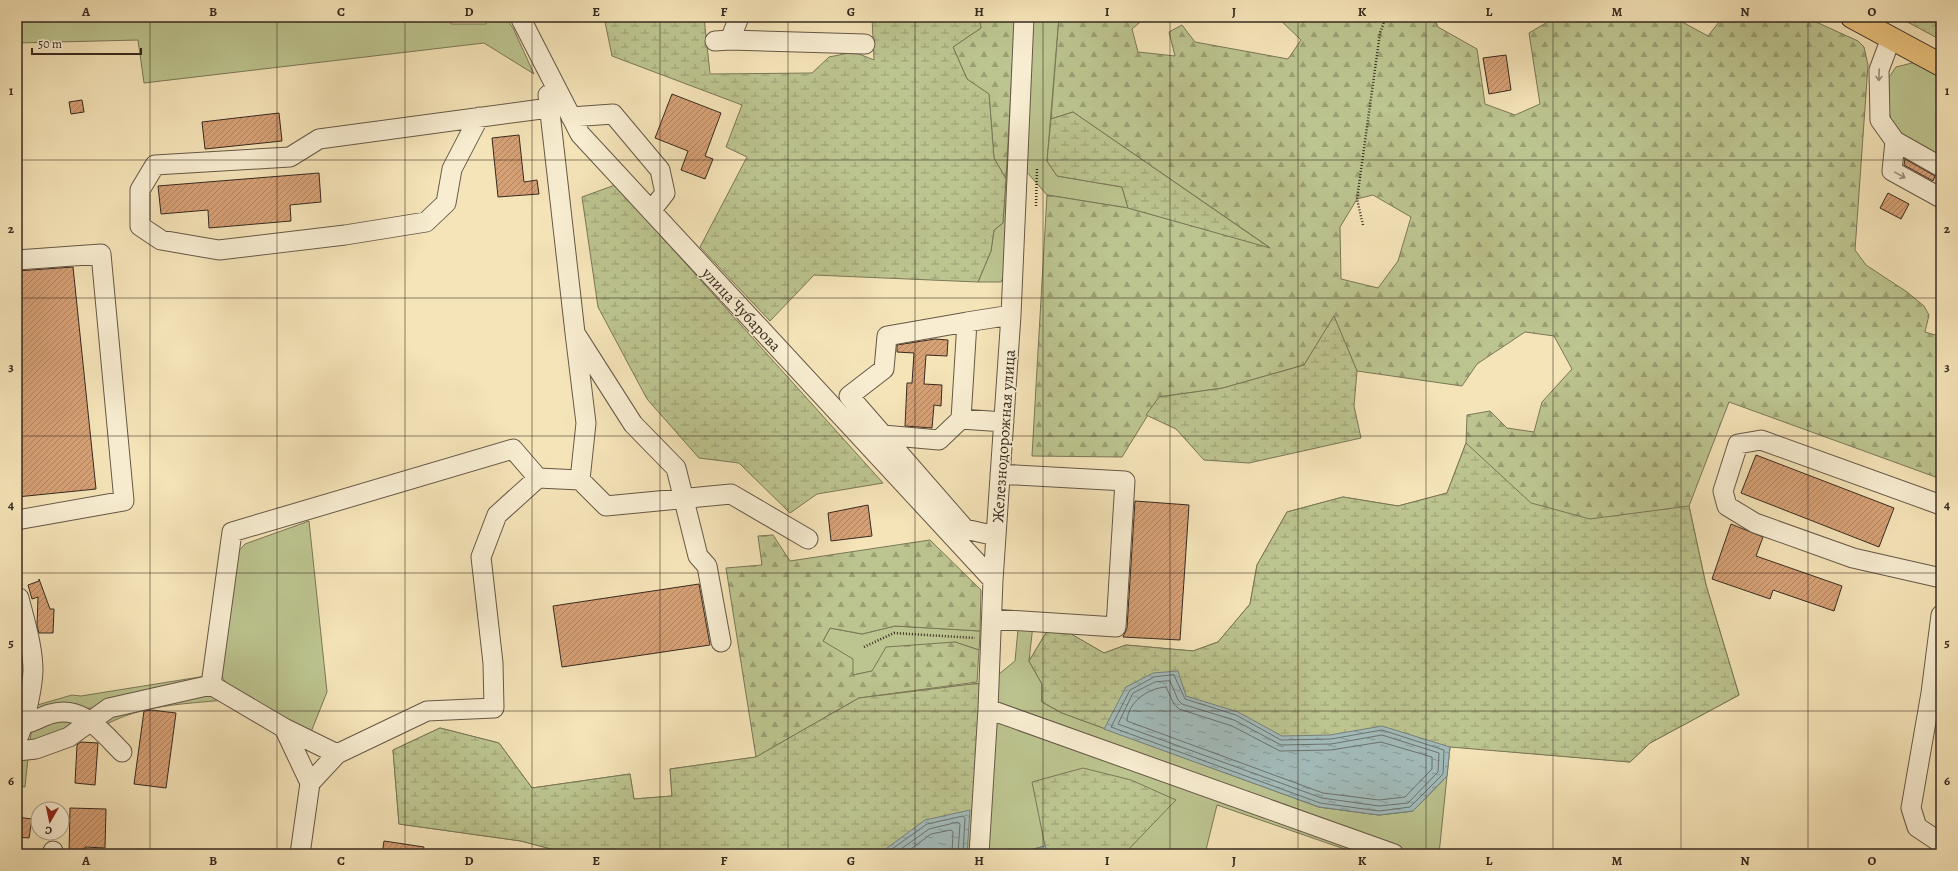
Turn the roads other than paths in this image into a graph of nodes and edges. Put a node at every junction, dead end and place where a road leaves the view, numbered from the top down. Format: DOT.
graph roads {
  1 [pos="520,17"];
  2 [pos="739,17"];
  3 [pos="1024,17"];
  4 [pos="1852,17"];
  5 [pos="1891,38"];
  6 [pos="865,44"];
  7 [pos="545,64"];
  8 [pos="1941,65"];
  9 [pos="549,108"];
  10 [pos="479,117"];
  11 [pos="571,117"];
  12 [pos="580,134"];
  13 [pos="1895,141"];
  14 [pos="555,159"];
  15 [pos="1941,167"];
  16 [pos="1941,198"];
  17 [pos="651,211"];
  18 [pos="17,260"];
  19 [pos="1011,315"];
  20 [pos="967,322"];
  21 [pos="575,333"];
  22 [pos="961,419"];
  23 [pos="1004,422"];
  24 [pos="874,440"];
  25 [pos="1000,474"];
  26 [pos="538,478"];
  27 [pos="580,480"];
  28 [pos="685,498"];
  29 [pos="1941,505"];
  30 [pos="17,520"];
  31 [pos="996,536"];
  32 [pos="808,539"];
  33 [pos="1941,578"];
  34 [pos="993,580"];
  35 [pos="19,598"];
  36 [pos="1941,615"];
  37 [pos="21,620"];
  38 [pos="992,620"];
  39 [pos="720,642"];
  40 [pos="211,685"];
  41 [pos="988,709"];
  42 [pos="91,720"];
  43 [pos="284,728"];
  44 [pos="21,732"];
  45 [pos="17,751"];
  46 [pos="122,752"];
  47 [pos="337,754"];
  48 [pos="310,783"];
  49 [pos="1941,843"];
  50 [pos="300,854"];
  51 [pos="979,854"];
  52 [pos="1394,854"];
  1 -- 7 [label="street, улица Чубарова"];
  2 -- 6 [label="street"];
  3 -- 19 [label="street, Железнодорожная улица"];
  4 -- 5 [label="main road"];
  5 -- 8 [label="main road"];
  5 -- 13 [label="street, one-way"];
  7 -- 9 [label="street"];
  7 -- 11 [label="street, улица Чубарова"];
  9 -- 10 [label="street"];
  9 -- 14 [label="street"];
  10 -- 10 [label="street"];
  11 -- 12 [label="street, улица Чубарова"];
  11 -- 17 [label="street"];
  12 -- 14 [label="street"];
  12 -- 17 [label="street, улица Чубарова"];
  13 -- 15 [label="street"];
  13 -- 16 [label="street, one-way"];
  14 -- 21 [label="street"];
  17 -- 24 [label="street, улица Чубарова"];
  18 -- 30 [label="street"];
  19 -- 20 [label="street"];
  19 -- 23 [label="street, Железнодорожная улица"];
  20 -- 22 [label="street"];
  20 -- 24 [label="street"];
  21 -- 27 [label="street"];
  21 -- 28 [label="street"];
  22 -- 23 [label="street"];
  22 -- 24 [label="street"];
  23 -- 25 [label="street, Железнодорожная улица"];
  24 -- 31 [label="street"];
  24 -- 34 [label="street, улица Чубарова"];
  25 -- 31 [label="street, Железнодорожная улица"];
  25 -- 38 [label="street"];
  26 -- 27 [label="street"];
  26 -- 40 [label="street"];
  26 -- 47 [label="street"];
  27 -- 28 [label="street"];
  28 -- 32 [label="street"];
  28 -- 39 [label="street"];
  29 -- 33 [label="street"];
  31 -- 34 [label="street, Железнодорожная улица"];
  34 -- 38 [label="street, Железнодорожная улица"];
  35 -- 37 [label="street"];
  36 -- 49 [label="street"];
  37 -- 44 [label="street"];
  38 -- 41 [label="street, Железнодорожная улица"];
  40 -- 42 [label="street"];
  40 -- 43 [label="street"];
  41 -- 51 [label="street, Железнодорожная улица"];
  41 -- 52 [label="street"];
  42 -- 44 [label="street"];
  42 -- 45 [label="street"];
  42 -- 46 [label="street"];
  43 -- 47 [label="street"];
  43 -- 48 [label="street"];
  47 -- 48 [label="street"];
  48 -- 50 [label="street"];
}
